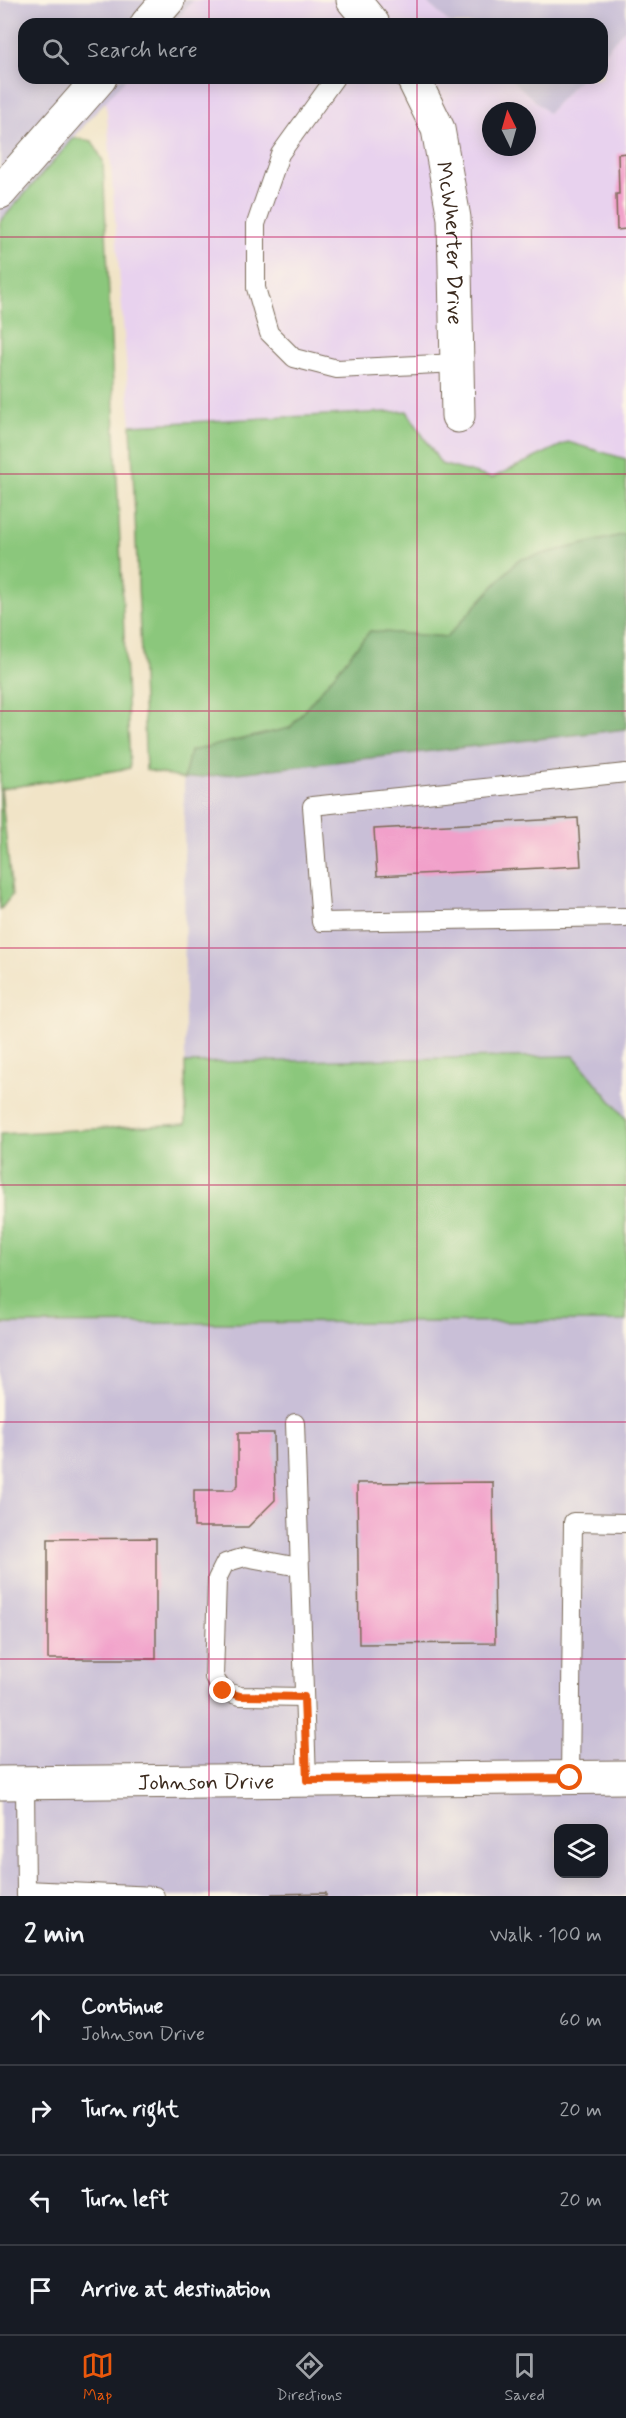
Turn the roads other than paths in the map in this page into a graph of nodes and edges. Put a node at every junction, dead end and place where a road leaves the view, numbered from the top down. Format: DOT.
graph roads {
  1 [pos="168,0"];
  2 [pos="353,0"];
  3 [pos="152,18"];
  4 [pos="368,18"];
  5 [pos="95,84"];
  6 [pos="331,84"];
  7 [pos="416,84"];
  8 [pos="0,192"];
  9 [pos="457,363"];
  10 [pos="458,416"];
  11 [pos="626,773"];
  12 [pos="626,917"];
  13 [pos="295,1422"];
  14 [pos="626,1523"];
  15 [pos="299,1567"];
  16 [pos="304,1697"];
  17 [pos="626,1777"];
  18 [pos="570,1778"];
  19 [pos="307,1780"];
  20 [pos="12,1783"];
  21 [pos="26,1893"];
  22 [pos="155,1896"];
  1 -- 3 [label="street"];
  2 -- 4 [label="street"];
  5 -- 8 [label="street"];
  6 -- 9 [label="lane"];
  7 -- 9 [label="street, McWherter Drive"];
  9 -- 10 [label="street, McWherter Drive"];
  11 -- 12 [label="lane"];
  13 -- 15 [label="lane"];
  14 -- 18 [label="lane"];
  15 -- 16 [label="lane"];
  15 -- 16 [label="lane"];
  16 -- 19 [label="lane"];
  17 -- 18 [label="street, Johnson Drive"];
  18 -- 19 [label="street, Johnson Drive"];
  19 -- 20 [label="street, Johnson Drive"];
  20 -- 21 [label="lane"];
  21 -- 22 [label="lane"];
}
